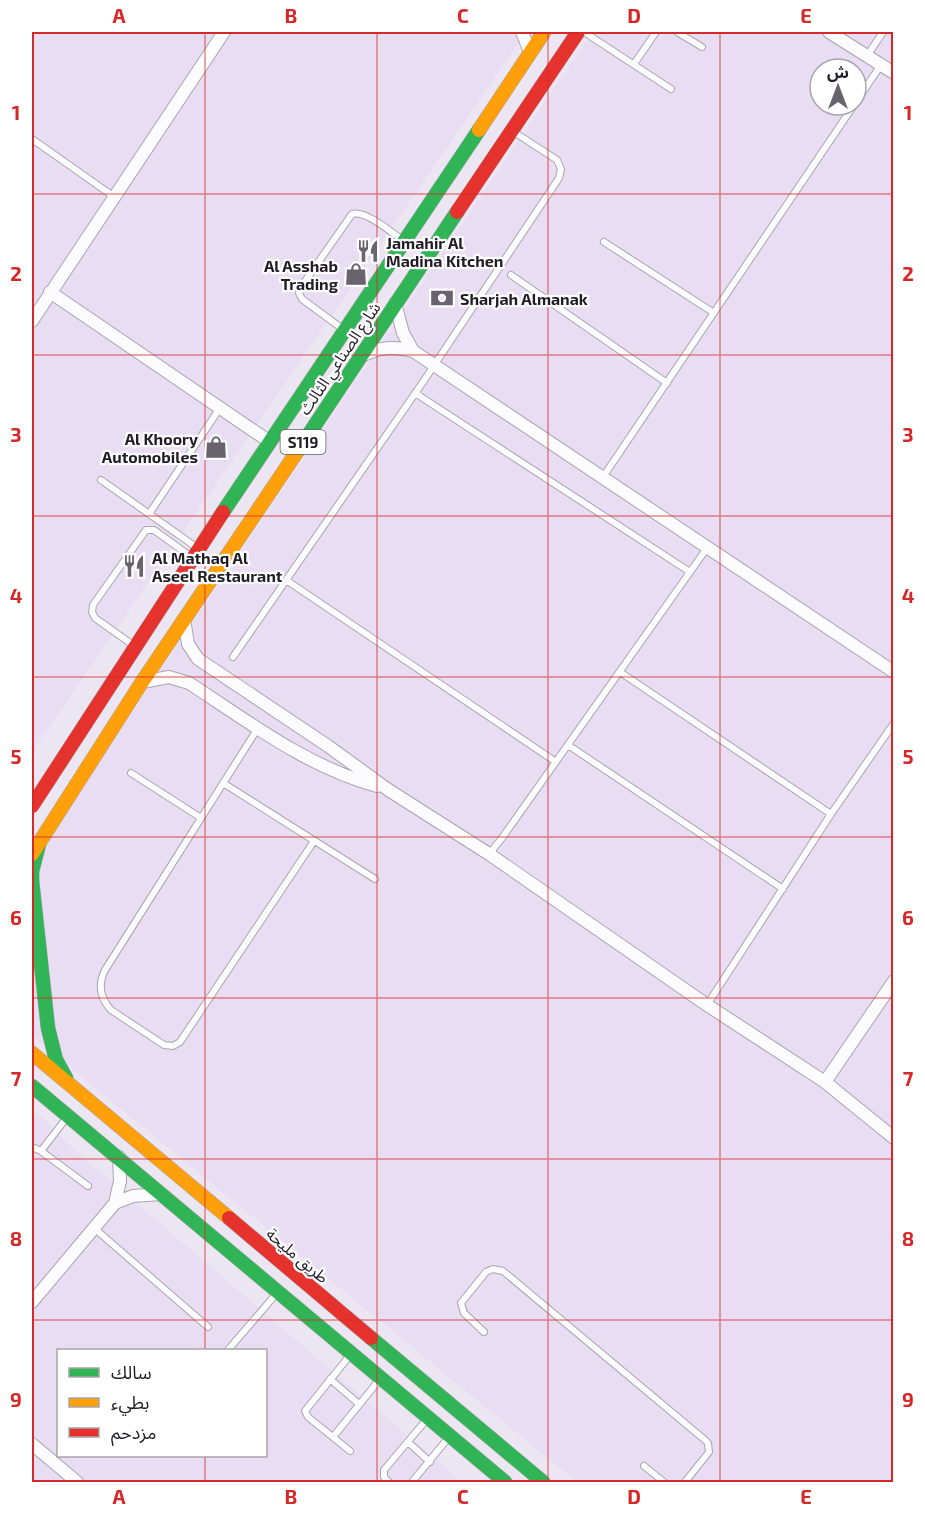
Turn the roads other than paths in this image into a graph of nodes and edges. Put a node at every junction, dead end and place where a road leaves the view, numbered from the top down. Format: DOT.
graph roads {
  1 [pos="522,32"];
  2 [pos="544,32"];
  3 [pos="578,32"];
  4 [pos="584,32"];
  5 [pos="657,32"];
  6 [pos="677,32"];
  7 [pos="829,32"];
  8 [pos="883,32"];
  9 [pos="219,33"];
  10 [pos="702,47"];
  11 [pos="530,52"];
  12 [pos="867,56"];
  13 [pos="634,64"];
  14 [pos="881,65"];
  15 [pos="894,73"];
  16 [pos="868,84"];
  17 [pos="671,88"];
  18 [pos="846,117"];
  19 [pos="511,130"];
  20 [pos="32,139"];
  21 [pos="113,196"];
  22 [pos="404,241"];
  23 [pos="604,242"];
  24 [pos="511,275"];
  25 [pos="51,292"];
  26 [pos="395,303"];
  27 [pos="714,313"];
  28 [pos="32,321"];
  29 [pos="345,330"];
  30 [pos="412,351"];
  31 [pos="361,356"];
  32 [pos="434,365"];
  33 [pos="666,383"];
  34 [pos="415,393"];
  35 [pos="220,408"];
  36 [pos="270,442"];
  37 [pos="603,477"];
  38 [pos="101,480"];
  39 [pos="149,514"];
  40 [pos="708,547"];
  41 [pos="200,548"];
  42 [pos="690,572"];
  43 [pos="286,580"];
  44 [pos="195,602"];
  45 [pos="184,619"];
  46 [pos="135,647"];
  47 [pos="233,657"];
  48 [pos="620,672"];
  49 [pos="894,672"];
  50 [pos="142,682"];
  51 [pos="894,723"];
  52 [pos="258,728"];
  53 [pos="568,745"];
  54 [pos="556,762"];
  55 [pos="131,773"];
  56 [pos="223,783"];
  57 [pos="387,789"];
  58 [pos="32,806"];
  59 [pos="831,814"];
  60 [pos="201,818"];
  61 [pos="314,841"];
  62 [pos="35,848"];
  63 [pos="489,854"];
  64 [pos="375,879"];
  65 [pos="783,889"];
  66 [pos="894,981"];
  67 [pos="707,1005"];
  68 [pos="32,1053"];
  69 [pos="825,1082"];
  70 [pos="32,1086"];
  71 [pos="72,1087"];
  72 [pos="38,1096"];
  73 [pos="68,1116"];
  74 [pos="894,1138"];
  75 [pos="32,1147"];
  76 [pos="41,1151"];
  77 [pos="119,1157"];
  78 [pos="87,1186"];
  79 [pos="161,1194"];
  80 [pos="115,1203"];
  81 [pos="94,1228"];
  82 [pos="300,1278"];
  83 [pos="273,1288"];
  84 [pos="32,1302"];
  85 [pos="207,1327"];
  86 [pos="484,1332"];
  87 [pos="229,1349"];
  88 [pos="351,1354"];
  89 [pos="330,1379"];
  90 [pos="381,1379"];
  91 [pos="359,1404"];
  92 [pos="428,1418"];
  93 [pos="449,1436"];
  94 [pos="333,1437"];
  95 [pos="408,1442"];
  96 [pos="32,1444"];
  97 [pos="350,1451"];
  98 [pos="430,1462"];
  99 [pos="644,1466"];
  100 [pos="77,1482"];
  101 [pos="389,1482"];
  102 [pos="412,1482"];
  103 [pos="505,1482"];
  104 [pos="543,1482"];
  105 [pos="664,1482"];
  106 [pos="686,1482"];
  1 -- 11 [label="street"];
  2 -- 11 [label="main road, شارع الصناعي الثالث / S119"];
  3 -- 19 [label="main road, شارع الصناعي الثالث / S119"];
  4 -- 13 [label="lane"];
  5 -- 13 [label="lane"];
  6 -- 10 [label="lane"];
  7 -- 12 [label="street"];
  8 -- 12 [label="lane"];
  9 -- 21 [label="street"];
  11 -- 22 [label="main road, شارع الصناعي الثالث / S119"];
  12 -- 14 [label="street"];
  13 -- 17 [label="lane"];
  14 -- 15 [label="street"];
  14 -- 16 [label="lane"];
  18 -- 27 [label="lane"];
  19 -- 26 [label="main road, شارع الصناعي الثالث / S119"];
  19 -- 32 [label="lane"];
  20 -- 21 [label="lane"];
  21 -- 25 [label="street"];
  22 -- 29 [label="main road, شارع الصناعي الثالث / S119"];
  22 -- 29 [label="lane"];
  23 -- 27 [label="lane"];
  24 -- 33 [label="lane"];
  25 -- 28 [label="street"];
  25 -- 35 [label="street"];
  26 -- 30 [label="street"];
  26 -- 31 [label="main road, شارع الصناعي الثالث / S119"];
  27 -- 33 [label="lane"];
  29 -- 36 [label="main road, شارع الصناعي الثالث / S119"];
  30 -- 31 [label="street"];
  30 -- 32 [label="street"];
  31 -- 44 [label="main road, شارع الصناعي الثالث / S119"];
  32 -- 34 [label="lane"];
  32 -- 37 [label="street"];
  33 -- 37 [label="lane"];
  34 -- 42 [label="lane"];
  34 -- 43 [label="lane"];
  35 -- 36 [label="street"];
  35 -- 39 [label="lane"];
  36 -- 41 [label="main road, شارع الصناعي الثالث / S119"];
  37 -- 40 [label="street"];
  38 -- 39 [label="lane"];
  39 -- 41 [label="lane"];
  40 -- 42 [label="lane"];
  40 -- 49 [label="street"];
  41 -- 44 [label="main road"];
  41 -- 46 [label="main road, شارع الصناعي الثالث / S119"];
  41 -- 46 [label="lane"];
  42 -- 48 [label="lane"];
  43 -- 47 [label="lane"];
  43 -- 54 [label="lane"];
  44 -- 45 [label="main road, شارع الصناعي الثالث / S119"];
  45 -- 50 [label="main road, شارع الصناعي الثالث / S119"];
  45 -- 57 [label="street"];
  46 -- 58 [label="main road, شارع الصناعي الثالث / S119"];
  48 -- 53 [label="lane"];
  48 -- 59 [label="lane"];
  50 -- 52 [label="street"];
  50 -- 62 [label="main road, شارع الصناعي الثالث / S119"];
  51 -- 59 [label="lane"];
  52 -- 56 [label="lane"];
  52 -- 57 [label="street"];
  53 -- 54 [label="lane"];
  53 -- 65 [label="lane"];
  54 -- 63 [label="lane"];
  55 -- 60 [label="lane"];
  56 -- 60 [label="lane"];
  56 -- 61 [label="lane"];
  57 -- 63 [label="street"];
  59 -- 65 [label="lane"];
  60 -- 61 [label="lane"];
  61 -- 64 [label="lane"];
  62 -- 71 [label="main road, شارع الصناعي الثالث"];
  63 -- 67 [label="street"];
  65 -- 67 [label="lane"];
  66 -- 69 [label="street"];
  67 -- 69 [label="street"];
  68 -- 71 [label="main road, طريق مليحة"];
  69 -- 74 [label="street"];
  70 -- 72 [label="main road"];
  71 -- 82 [label="main road, طريق مليحة"];
  72 -- 73 [label="main road"];
  73 -- 76 [label="lane"];
  73 -- 77 [label="main road"];
  75 -- 76 [label="lane"];
  76 -- 78 [label="lane"];
  77 -- 79 [label="main road"];
  77 -- 80 [label="street"];
  79 -- 80 [label="street"];
  79 -- 83 [label="main road"];
  80 -- 81 [label="street"];
  81 -- 84 [label="street"];
  81 -- 85 [label="lane"];
  82 -- 83 [label="main road"];
  82 -- 104 [label="main road, طريق مليحة"];
  83 -- 87 [label="lane"];
  83 -- 88 [label="main road"];
  86 -- 106 [label="lane"];
  88 -- 89 [label="lane"];
  88 -- 90 [label="main road"];
  89 -- 91 [label="lane"];
  89 -- 94 [label="lane"];
  90 -- 91 [label="lane"];
  90 -- 92 [label="main road"];
  91 -- 94 [label="lane"];
  92 -- 93 [label="main road"];
  92 -- 95 [label="lane"];
  93 -- 98 [label="lane"];
  93 -- 103 [label="main road"];
  94 -- 97 [label="lane"];
  95 -- 98 [label="lane"];
  95 -- 101 [label="lane"];
  96 -- 100 [label="street"];
  98 -- 102 [label="lane"];
  99 -- 105 [label="lane"];
}
